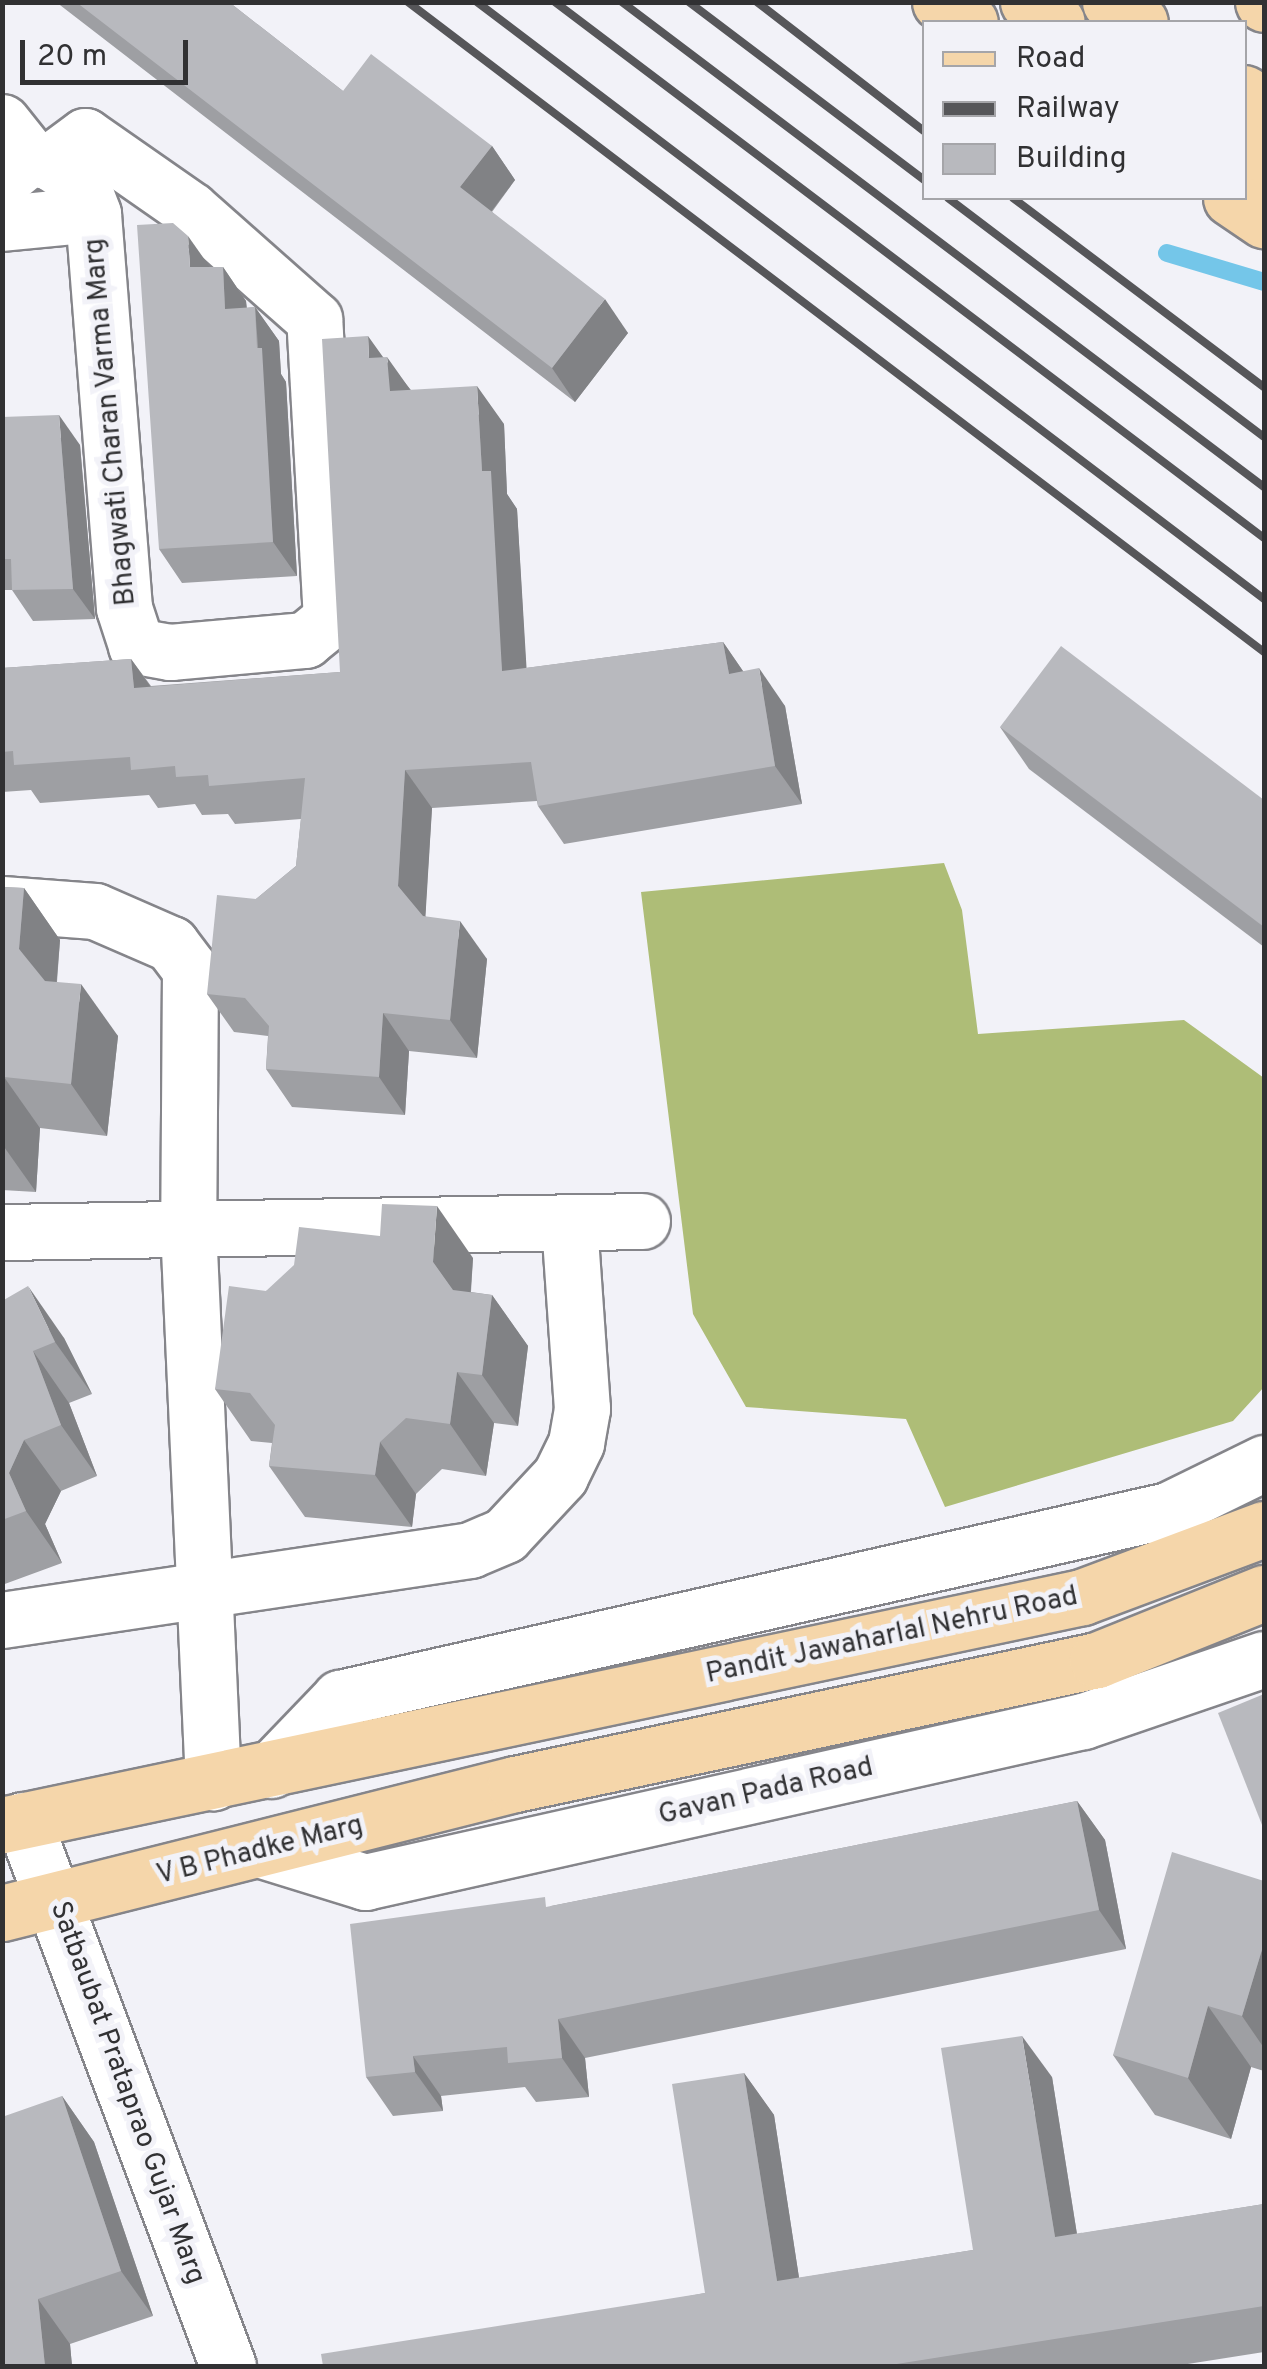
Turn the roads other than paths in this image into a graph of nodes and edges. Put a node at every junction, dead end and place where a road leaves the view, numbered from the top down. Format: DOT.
graph roads {
  1 [pos="940,2"];
  2 [pos="1028,2"];
  3 [pos="1110,2"];
  4 [pos="967,20"];
  5 [pos="1054,20"];
  6 [pos="1137,20"];
  7 [pos="21,155"];
  8 [pos="1234,200"];
  9 [pos="50,218"];
  10 [pos="1264,220"];
  11 [pos="2,904"];
  12 [pos="642,1220"];
  13 [pos="569,1222"];
  14 [pos="188,1227"];
  15 [pos="2,1232"];
  16 [pos="1264,1463"];
  17 [pos="1264,1529"];
  18 [pos="204,1588"];
  19 [pos="1264,1592"];
  20 [pos="2,1620"];
  21 [pos="1264,1659"];
  22 [pos="271,1770"];
  23 [pos="213,1782"];
  24 [pos="13,1823"];
  25 [pos="265,1851"];
  26 [pos="56,1900"];
  27 [pos="2,1913"];
  28 [pos="228,2366"];
  1 -- 4 [label="main road"];
  2 -- 5 [label="main road"];
  3 -- 6 [label="main road"];
  7 -- 9 [label="street, Bhagwati Charan Varma Marg"];
  7 -- 9 [label="street, Bhagwati Charan Varma Marg"];
  8 -- 10 [label="main road"];
  11 -- 14 [label="street"];
  12 -- 13 [label="street"];
  13 -- 14 [label="street"];
  13 -- 18 [label="street"];
  14 -- 15 [label="street"];
  14 -- 18 [label="street"];
  16 -- 22 [label="street"];
  17 -- 22 [label="main road, Pandit Jawaharlal Nehru Road"];
  18 -- 20 [label="street"];
  18 -- 23 [label="street"];
  19 -- 25 [label="main road, V B Phadke Marg"];
  21 -- 25 [label="street, Gavan Pada Road"];
  22 -- 23 [label="main road"];
  23 -- 24 [label="main road"];
  24 -- 26 [label="street, Satbaubat Prataprao Gujar Marg"];
  25 -- 26 [label="main road, V B Phadke Marg"];
  26 -- 27 [label="main road, V B Phadke Marg"];
  26 -- 28 [label="street, Satbaubat Prataprao Gujar Marg"];
}
